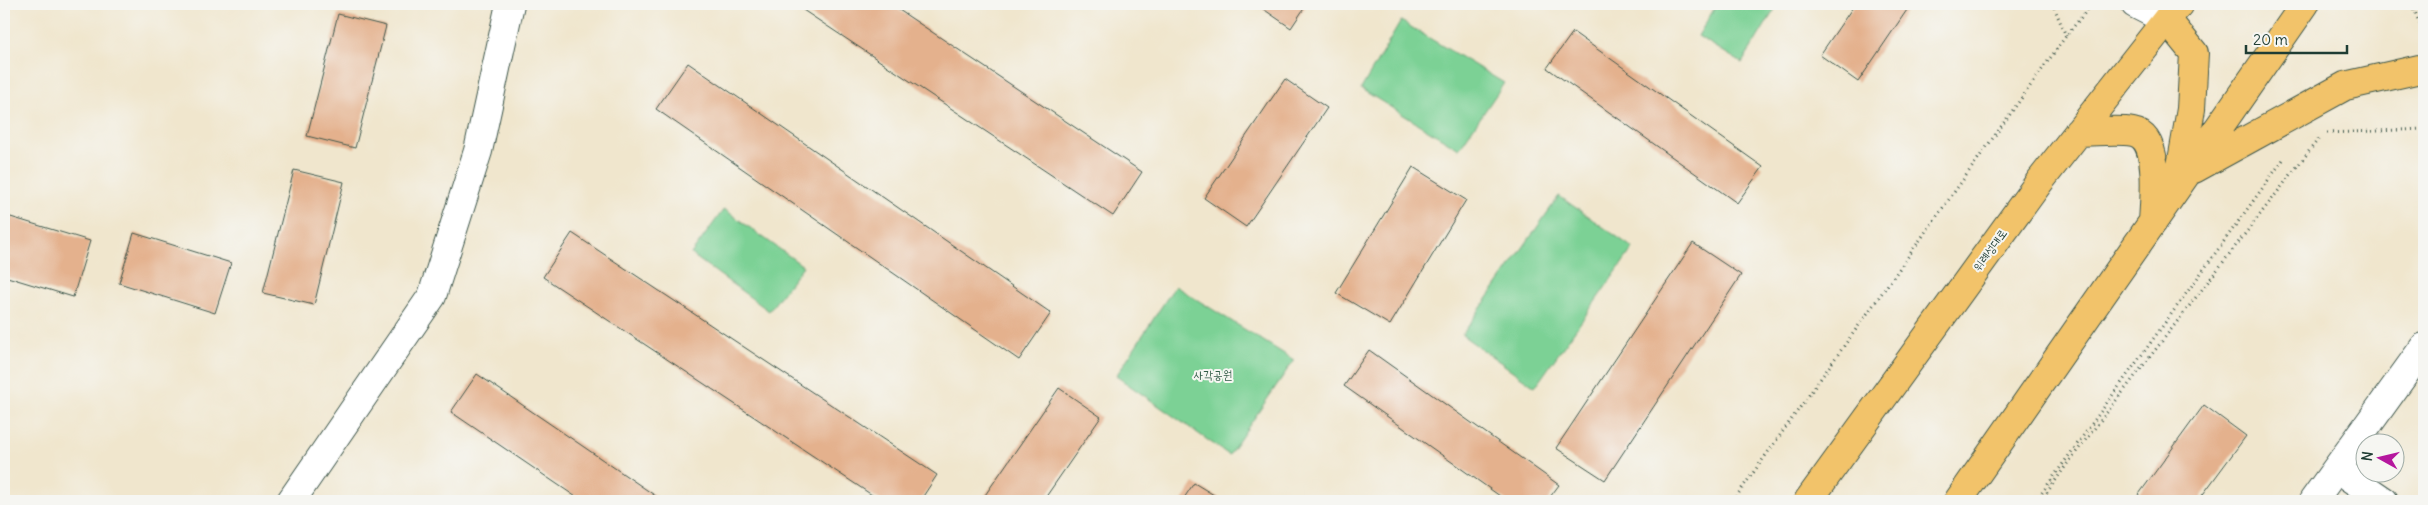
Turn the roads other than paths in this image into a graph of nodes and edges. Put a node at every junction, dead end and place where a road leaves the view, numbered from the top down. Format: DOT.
graph roads {
  1 [pos="510,4"];
  2 [pos="2135,4"];
  3 [pos="2305,4"];
  4 [pos="2174,12"];
  5 [pos="2424,68"];
  6 [pos="2078,132"];
  7 [pos="2183,179"];
  8 [pos="2153,222"];
  9 [pos="2424,347"];
  10 [pos="2337,469"];
  11 [pos="291,501"];
  12 [pos="1808,501"];
  13 [pos="1958,501"];
  14 [pos="2313,501"];
  15 [pos="2384,501"];
  1 -- 11 [label="street"];
  2 -- 4 [label="street"];
  3 -- 7 [label="main road"];
  4 -- 6 [label="main road, 위례성대로"];
  4 -- 7 [label="main road"];
  5 -- 7 [label="main road"];
  6 -- 8 [label="main road"];
  6 -- 12 [label="main road, 위례성대로"];
  7 -- 8 [label="main road"];
  8 -- 13 [label="main road"];
  9 -- 10 [label="street"];
  10 -- 14 [label="street"];
  10 -- 15 [label="street"];
}
